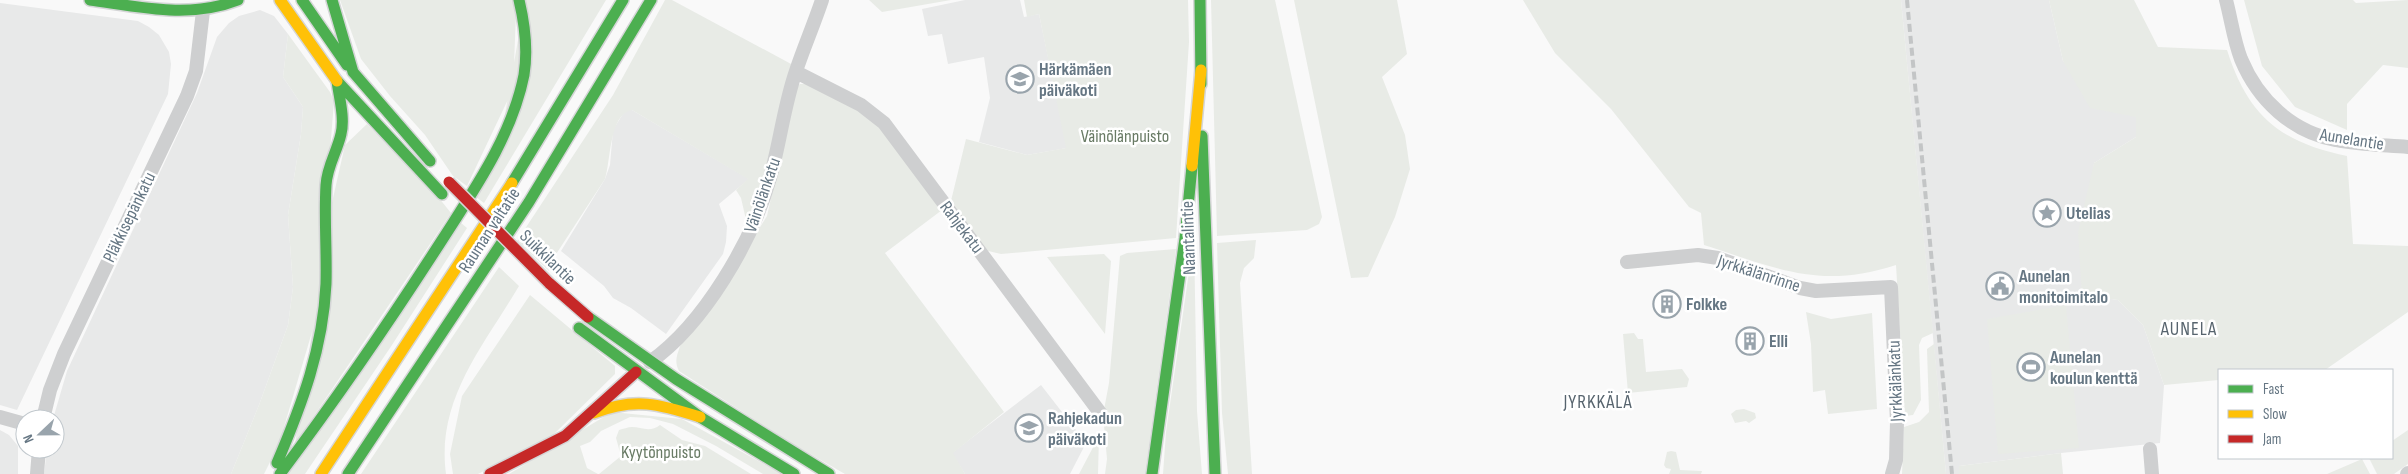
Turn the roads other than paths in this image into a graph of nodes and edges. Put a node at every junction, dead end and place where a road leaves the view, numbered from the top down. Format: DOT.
graph roads {
  1 [pos="90,0"];
  2 [pos="238,0"];
  3 [pos="280,0"];
  4 [pos="302,0"];
  5 [pos="332,0"];
  6 [pos="519,0"];
  7 [pos="623,0"];
  8 [pos="651,0"];
  9 [pos="822,0"];
  10 [pos="1200,0"];
  11 [pos="2226,0"];
  12 [pos="203,11"];
  13 [pos="1201,70"];
  14 [pos="352,72"];
  15 [pos="796,72"];
  16 [pos="336,82"];
  17 [pos="2408,147"];
  18 [pos="504,258"];
  19 [pos="1627,262"];
  20 [pos="1891,287"];
  21 [pos="576,325"];
  22 [pos="650,362"];
  23 [pos="636,372"];
  24 [pos="45,409"];
  25 [pos="592,414"];
  26 [pos="1101,414"];
  27 [pos="0,417"];
  28 [pos="700,417"];
  29 [pos="15,421"];
  30 [pos="2150,449"];
  31 [pos="38,459"];
  32 [pos="37,474"];
  33 [pos="274,474"];
  34 [pos="280,474"];
  35 [pos="321,474"];
  36 [pos="348,474"];
  37 [pos="490,474"];
  38 [pos="794,474"];
  39 [pos="829,474"];
  40 [pos="1152,474"];
  41 [pos="1215,474"];
  42 [pos="1892,474"];
  43 [pos="2152,474"];
  1 -- 12 [label="main road"];
  2 -- 12 [label="main road"];
  3 -- 16 [label="main road, Suikkilantie"];
  4 -- 14 [label="main road, Suikkilantie"];
  5 -- 14 [label="main road"];
  6 -- 34 [label="main road"];
  7 -- 35 [label="main road, Rauman valtatie"];
  8 -- 36 [label="main road, Rauman valtatie"];
  9 -- 15 [label="street, Väinölänkatu"];
  10 -- 13 [label="main road, Naantalintie"];
  11 -- 17 [label="street, Aunelantie"];
  12 -- 24 [label="street, Pläkkisepänkatu"];
  13 -- 40 [label="main road"];
  13 -- 41 [label="main road, Naantalintie"];
  14 -- 22 [label="main road, Suikkilantie, bridge"];
  15 -- 22 [label="street, Väinölänkatu"];
  15 -- 26 [label="street, Rahjekatu"];
  16 -- 18 [label="main road, Suikkilantie"];
  16 -- 33 [label="main road"];
  19 -- 20 [label="street, Jyrkkälänrinne"];
  20 -- 42 [label="street, Jyrkkälänkatu"];
  21 -- 23 [label="main road"];
  22 -- 23 [label="main road"];
  22 -- 39 [label="main road, Suikkilantie"];
  23 -- 25 [label="main road"];
  23 -- 28 [label="main road"];
  25 -- 28 [label="main road"];
  25 -- 37 [label="main road"];
  27 -- 29 [label="street"];
  28 -- 38 [label="main road"];
  30 -- 43 [label="street"];
  31 -- 32 [label="street"];
}
